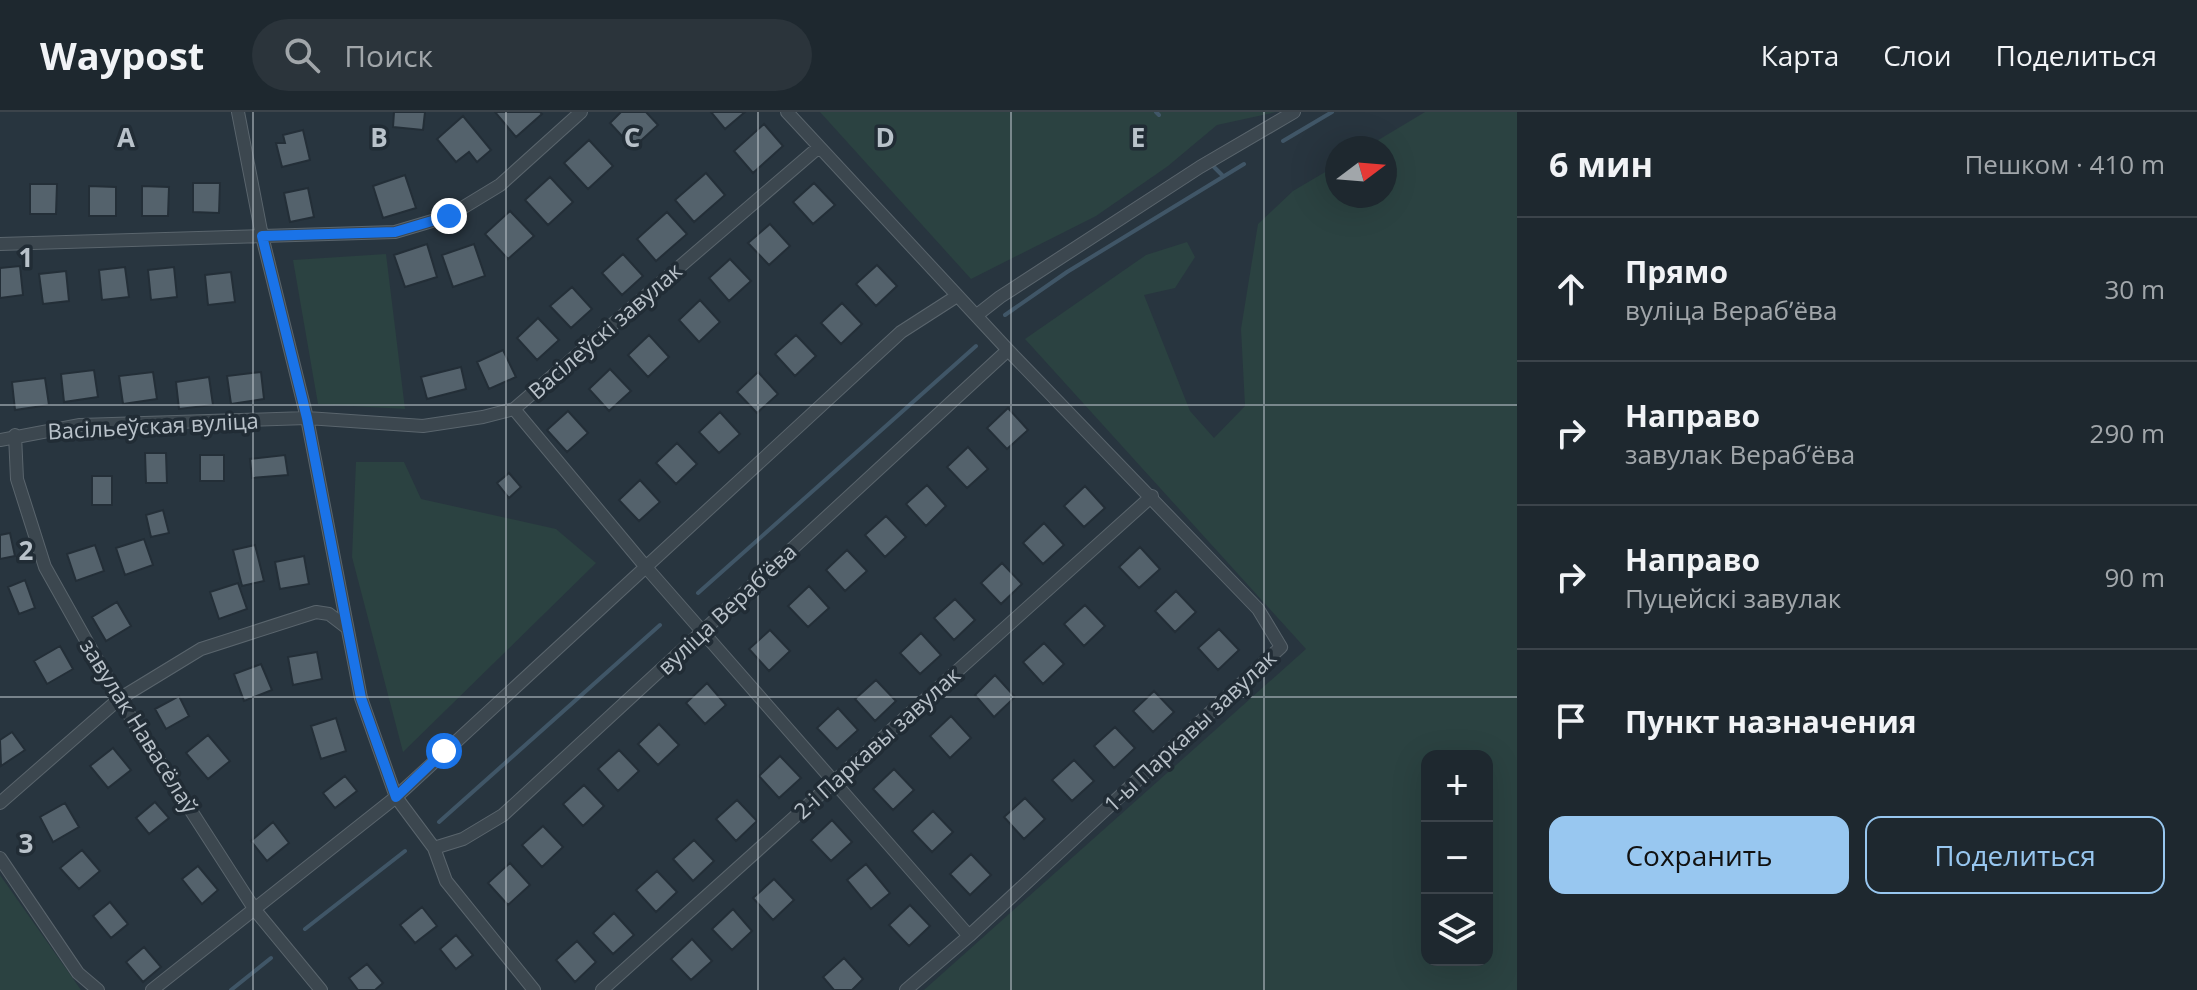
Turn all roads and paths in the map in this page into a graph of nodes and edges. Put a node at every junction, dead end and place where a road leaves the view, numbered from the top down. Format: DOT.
graph roads {
  1 [pos="238,112"];
  2 [pos="581,112"];
  3 [pos="787,112"];
  4 [pos="1294,112"];
  5 [pos="819,147"];
  6 [pos="262,236"];
  7 [pos="0,244"];
  8 [pos="957,296"];
  9 [pos="977,315"];
  10 [pos="1008,350"];
  11 [pos="514,409"];
  12 [pos="307,418"];
  13 [pos="15,435"];
  14 [pos="0,440"];
  15 [pos="1152,496"];
  16 [pos="645,566"];
  17 [pos="346,627"];
  18 [pos="703,631"];
  19 [pos="119,699"];
  20 [pos="832,783"];
  21 [pos="396,797"];
  22 [pos="0,803"];
  23 [pos="434,848"];
  24 [pos="0,858"];
  25 [pos="255,910"];
  26 [pos="969,936"];
  27 [pos="98,990"];
  28 [pos="152,990"];
  29 [pos="321,990"];
  30 [pos="534,990"];
  31 [pos="602,990"];
  32 [pos="906,990"];
  1 -- 6 [label="street"];
  2 -- 6 [label="street"];
  3 -- 5 [label="street, 1-ы Паркавы завулак"];
  4 -- 9 [label="street"];
  5 -- 8 [label="street, 1-ы Паркавы завулак"];
  5 -- 11 [label="street, Васілеўскі завулак"];
  6 -- 7 [label="street"];
  6 -- 12 [label="street"];
  8 -- 9 [label="street, 1-ы Паркавы завулак"];
  8 -- 16 [label="street"];
  9 -- 10 [label="street, 1-ы Паркавы завулак"];
  10 -- 15 [label="street, 1-ы Паркавы завулак"];
  10 -- 18 [label="street, вуліца Верабʼёва"];
  11 -- 12 [label="street, Васілеўскі завулак"];
  11 -- 16 [label="street"];
  12 -- 13 [label="street, Васільеўская вуліца"];
  12 -- 17 [label="street"];
  13 -- 14 [label="street, Васільеўская вуліца"];
  13 -- 19 [label="street, завулак Навасёлаў"];
  15 -- 20 [label="street, 2-і Паркавы завулак"];
  15 -- 26 [label="street, 1-ы Паркавы завулак"];
  16 -- 18 [label="street"];
  16 -- 21 [label="street"];
  17 -- 19 [label="street"];
  17 -- 21 [label="street"];
  18 -- 20 [label="street"];
  18 -- 23 [label="street, вуліца Верабʼёва"];
  19 -- 22 [label="street"];
  19 -- 25 [label="street, завулак Навасёлаў"];
  20 -- 26 [label="street"];
  20 -- 31 [label="street, 2-і Паркавы завулак"];
  21 -- 23 [label="street"];
  21 -- 25 [label="street"];
  23 -- 30 [label="street"];
  24 -- 27 [label="street"];
  25 -- 28 [label="street"];
  25 -- 29 [label="street, завулак Навасёлаў"];
  26 -- 32 [label="street, 1-ы Паркавы завулак"];
}
